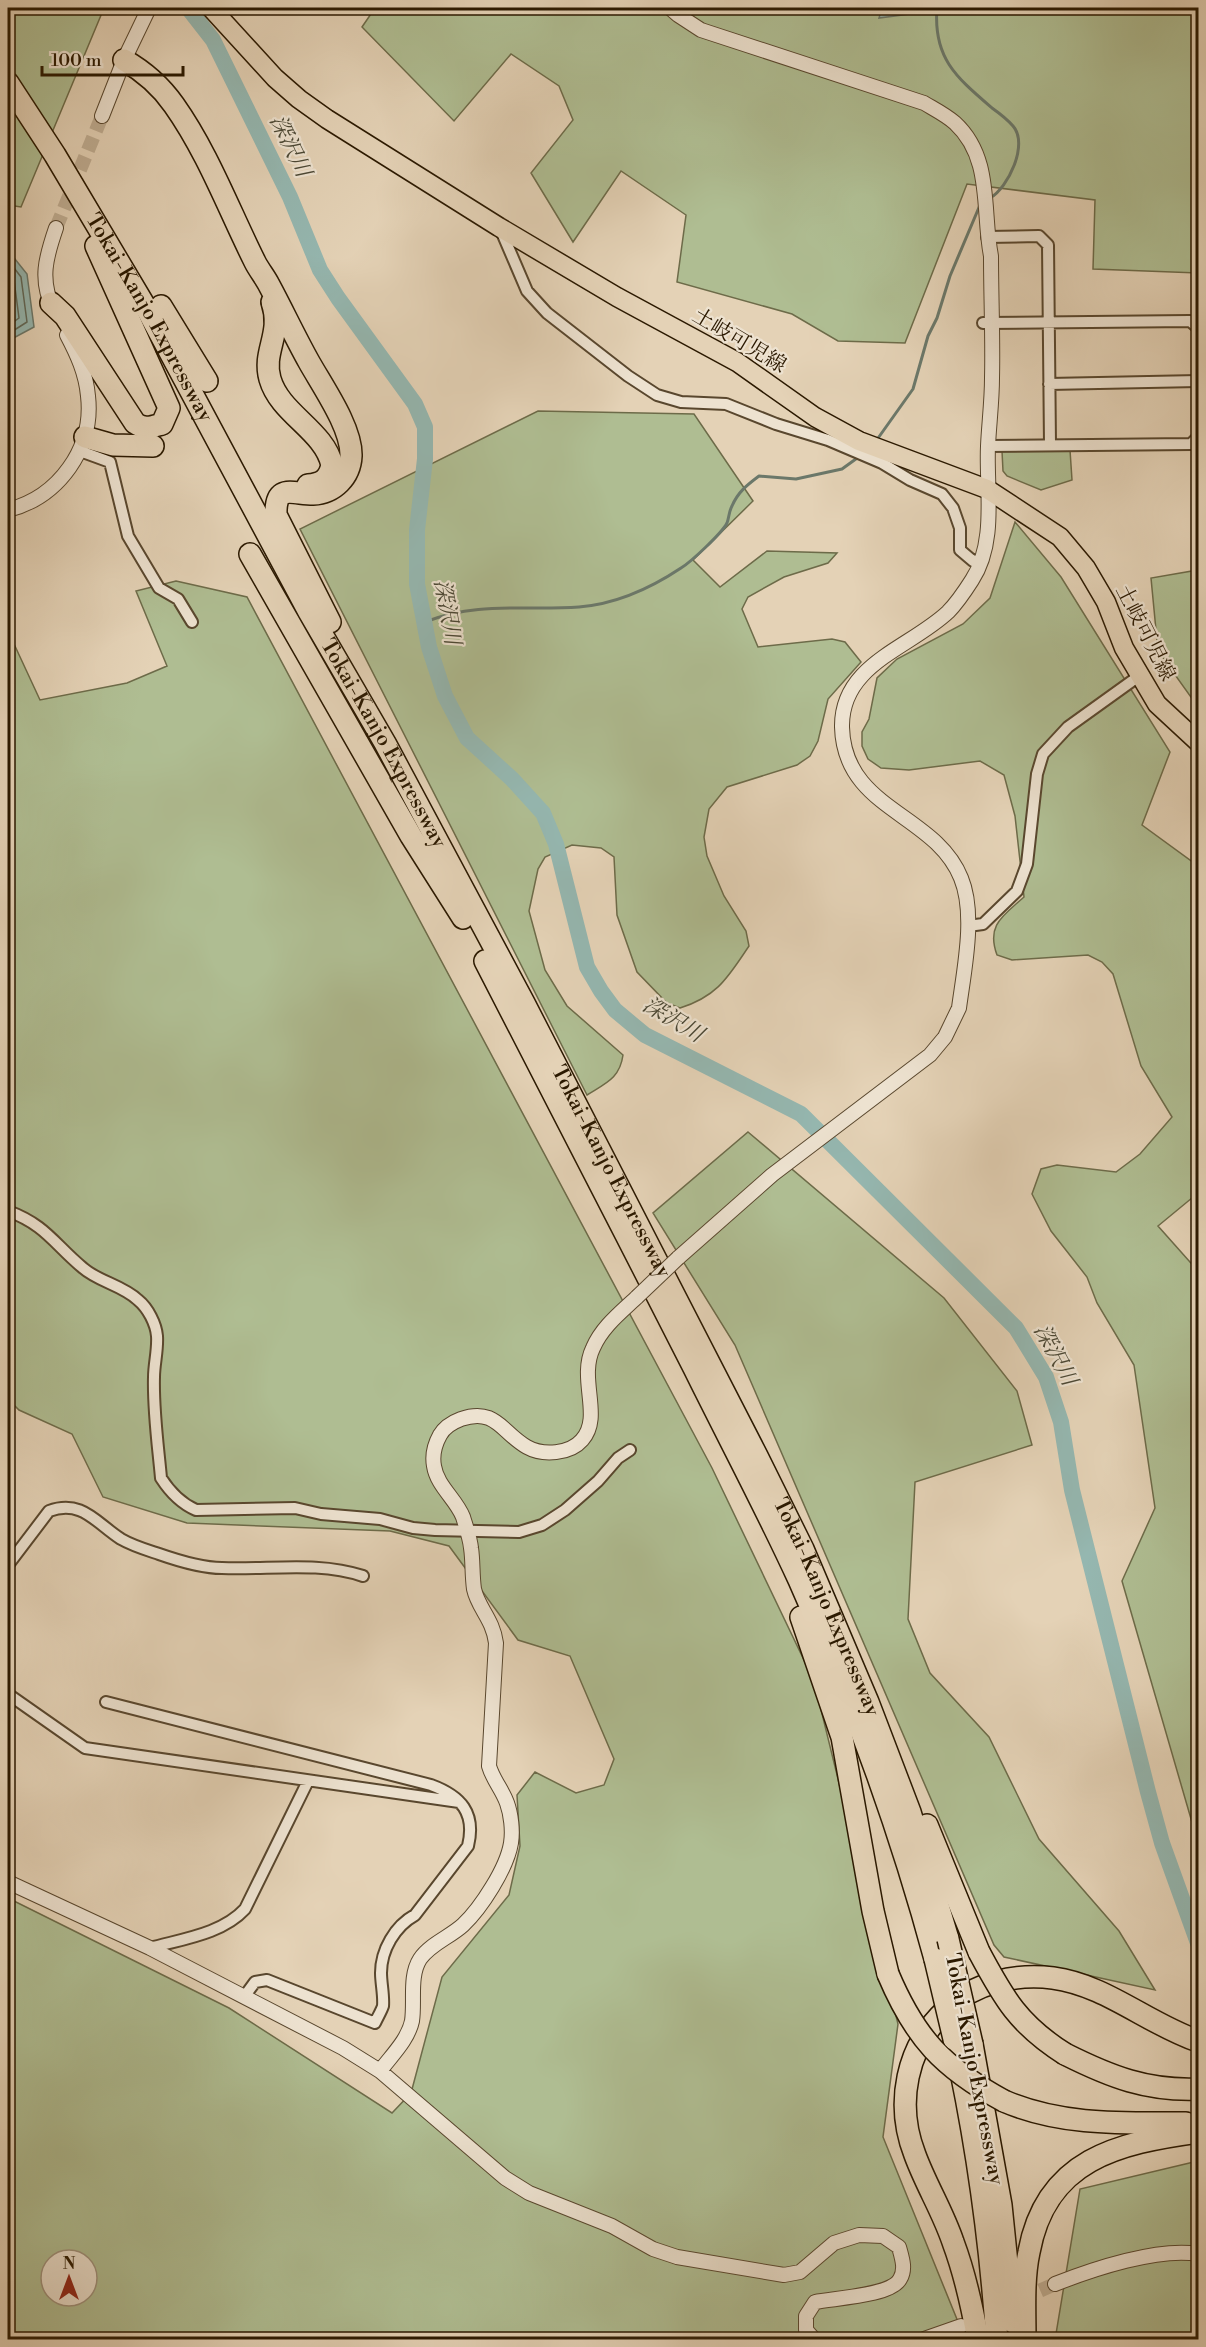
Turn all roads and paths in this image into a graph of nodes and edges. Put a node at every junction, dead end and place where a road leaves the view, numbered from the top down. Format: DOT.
graph roads {
  1 [pos="149,8"];
  2 [pos="211,8"];
  3 [pos="670,8"];
  4 [pos="124,60"];
  5 [pos="8,83"];
  6 [pos="18,109"];
  7 [pos="102,116"];
  8 [pos="499,227"];
  9 [pos="56,228"];
  10 [pos="987,237"];
  11 [pos="257,265"];
  12 [pos="51,303"];
  13 [pos="1047,322"];
  14 [pos="987,323"];
  15 [pos="1198,328"];
  16 [pos="207,381"];
  17 [pos="1198,381"];
  18 [pos="1049,384"];
  19 [pos="1198,436"];
  20 [pos="82,444"];
  21 [pos="1050,444"];
  22 [pos="153,446"];
  23 [pos="857,446"];
  24 [pos="988,446"];
  25 [pos="885,458"];
  26 [pos="290,480"];
  27 [pos="987,489"];
  28 [pos="8,510"];
  29 [pos="250,554"];
  30 [pos="981,560"];
  31 [pos="192,622"];
  32 [pos="1139,676"];
  33 [pos="1198,742"];
  34 [pos="385,743"];
  35 [pos="463,919"];
  36 [pos="968,926"];
  37 [pos="8,1210"];
  38 [pos="709,1399"];
  39 [pos="630,1450"];
  40 [pos="467,1532"];
  41 [pos="8,1565"];
  42 [pos="363,1576"];
  43 [pos="840,1633"];
  44 [pos="8,1694"];
  45 [pos="106,1702"];
  46 [pos="308,1781"];
  47 [pos="459,1802"];
  48 [pos="8,1882"];
  49 [pos="150,1948"];
  50 [pos="244,1996"];
  51 [pos="1198,2041"];
  52 [pos="963,2042"];
  53 [pos="380,2071"];
  54 [pos="1198,2089"];
  55 [pos="1198,2123"];
  56 [pos="1149,2131"];
  57 [pos="1198,2132"];
  58 [pos="1198,2254"];
  59 [pos="1055,2284"];
  60 [pos="962,2326"];
  61 [pos="818,2340"];
  62 [pos="921,2340"];
  63 [pos="978,2340"];
  64 [pos="997,2340"];
  65 [pos="1014,2340"];
  66 [pos="1025,2340"];
  1 -- 4 [label="street"];
  2 -- 8 [label="main road, 土岐可児線"];
  3 -- 10 [label="street"];
  4 -- 7 [label="street"];
  4 -- 11 [label="highway"];
  5 -- 6 [label="highway, Tokai-Kanjo Expressway"];
  6 -- 12 [label="highway"];
  6 -- 16 [label="highway"];
  6 -- 34 [label="highway, Tokai-Kanjo Expressway"];
  6 -- 35 [label="highway, Tokai-Kanjo Expressway"];
  8 -- 23 [label="main road, 土岐可児線"];
  8 -- 23 [label="street"];
  9 -- 12 [label="street"];
  10 -- 13 [label="street"];
  10 -- 14 [label="street"];
  11 -- 26 [label="highway"];
  11 -- 34 [label="highway"];
  12 -- 20 [label="street"];
  13 -- 14 [label="street"];
  13 -- 15 [label="street"];
  13 -- 18 [label="street"];
  14 -- 24 [label="street"];
  17 -- 18 [label="street"];
  18 -- 21 [label="street"];
  19 -- 21 [label="street"];
  20 -- 22 [label="highway"];
  20 -- 28 [label="street"];
  20 -- 31 [label="street"];
  21 -- 24 [label="street"];
  23 -- 25 [label="main road, 土岐可児線"];
  24 -- 27 [label="street"];
  25 -- 27 [label="main road, 土岐可児線"];
  25 -- 30 [label="street"];
  27 -- 30 [label="street"];
  27 -- 32 [label="main road, 土岐可児線"];
  29 -- 35 [label="highway"];
  30 -- 36 [label="street"];
  32 -- 33 [label="main road, 土岐可児線"];
  32 -- 36 [label="street"];
  34 -- 43 [label="highway, Tokai-Kanjo Expressway"];
  35 -- 38 [label="highway, Tokai-Kanjo Expressway"];
  36 -- 40 [label="street, bridge"];
  37 -- 40 [label="street"];
  38 -- 52 [label="highway, Tokai-Kanjo Expressway, bridge"];
  38 -- 56 [label="highway, bridge"];
  39 -- 40 [label="street"];
  40 -- 53 [label="street"];
  41 -- 42 [label="street"];
  43 -- 52 [label="highway, Tokai-Kanjo Expressway, bridge"];
  43 -- 54 [label="highway, bridge"];
  44 -- 46 [label="street"];
  45 -- 47 [label="street"];
  46 -- 47 [label="street"];
  46 -- 49 [label="street"];
  47 -- 50 [label="street"];
  48 -- 49 [label="street"];
  49 -- 50 [label="street"];
  50 -- 53 [label="street"];
  51 -- 63 [label="highway"];
  52 -- 64 [label="highway, Tokai-Kanjo Expressway"];
  52 -- 65 [label="highway, Tokai-Kanjo Expressway"];
  53 -- 61 [label="street"];
  55 -- 56 [label="highway"];
  56 -- 57 [label="highway"];
  56 -- 66 [label="highway"];
  58 -- 59 [label="street"];
  60 -- 62 [label="street"];
}
